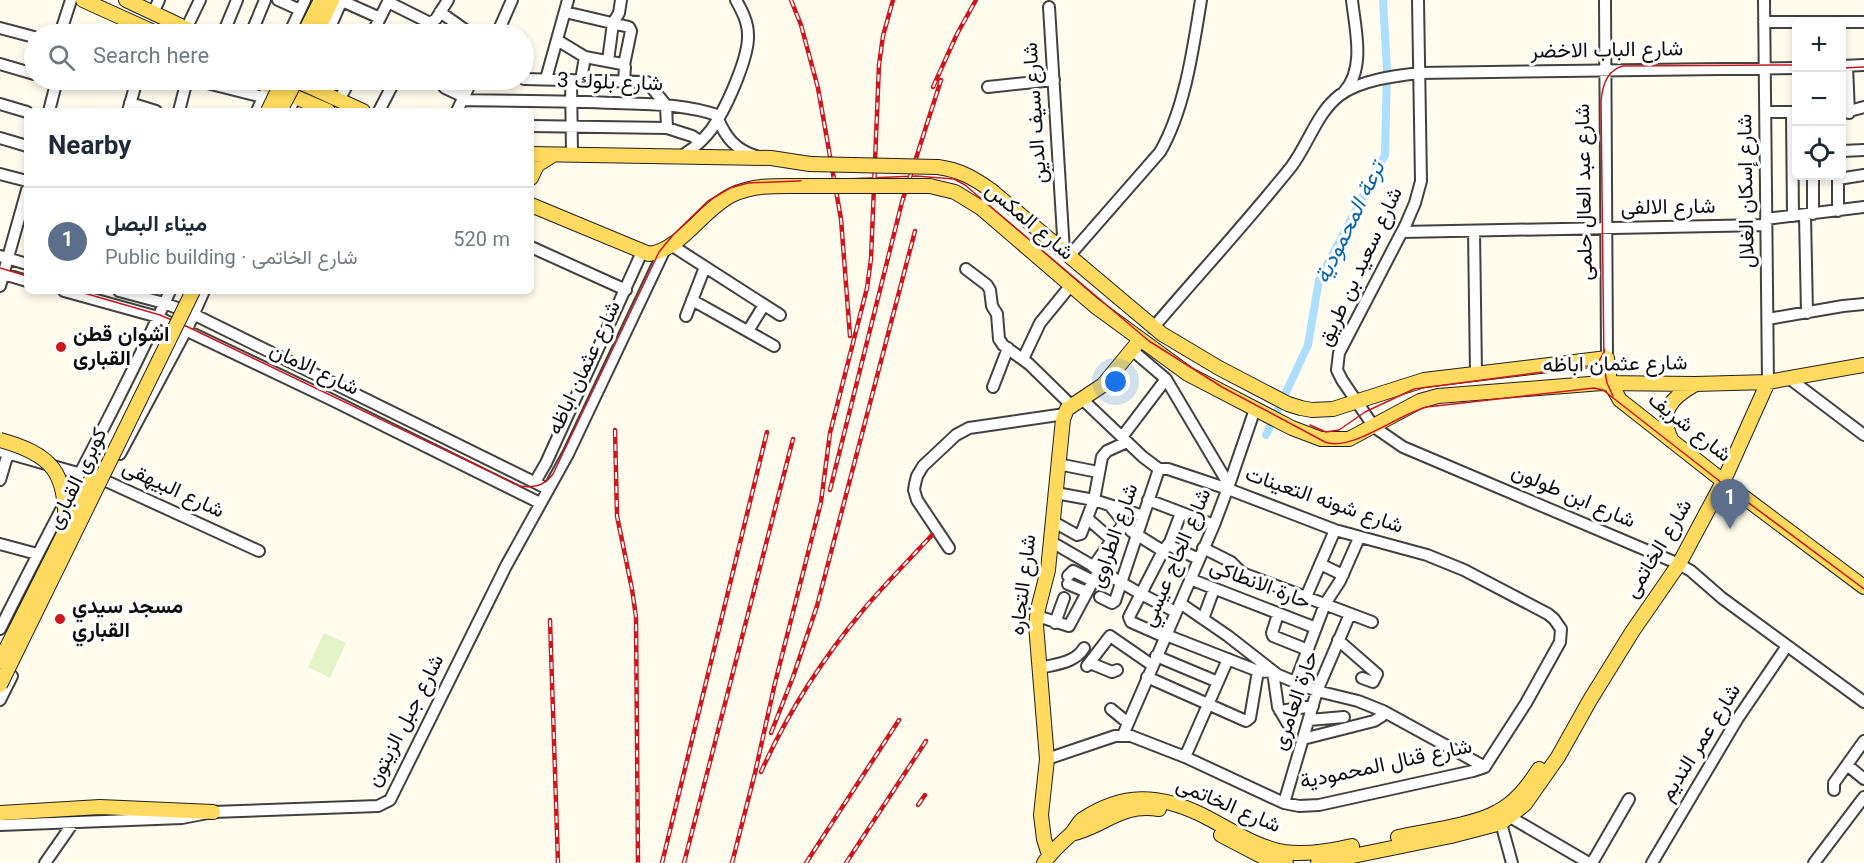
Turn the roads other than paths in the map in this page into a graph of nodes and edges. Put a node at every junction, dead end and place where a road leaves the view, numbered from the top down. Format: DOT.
graph roads {
  1 [pos="71,0"];
  2 [pos="83,0"];
  3 [pos="126,0"];
  4 [pos="159,0"];
  5 [pos="200,0"];
  6 [pos="237,0"];
  7 [pos="265,0"];
  8 [pos="278,0"];
  9 [pos="321,0"];
  10 [pos="339,0"];
  11 [pos="448,0"];
  12 [pos="512,0"];
  13 [pos="568,0"];
  14 [pos="621,0"];
  15 [pos="736,0"];
  16 [pos="1201,0"];
  17 [pos="1352,0"];
  18 [pos="1418,0"];
  19 [pos="1605,0"];
  20 [pos="1764,0"];
  21 [pos="388,1"];
  22 [pos="303,5"];
  23 [pos="1049,7"];
  24 [pos="440,12"];
  25 [pos="565,12"];
  26 [pos="153,14"];
  27 [pos="380,18"];
  28 [pos="1764,22"];
  29 [pos="1864,22"];
  30 [pos="613,23"];
  31 [pos="63,24"];
  32 [pos="136,24"];
  33 [pos="175,24"];
  34 [pos="194,24"];
  35 [pos="227,24"];
  36 [pos="255,24"];
  37 [pos="294,24"];
  38 [pos="309,24"];
  39 [pos="328,24"];
  40 [pos="377,24"];
  41 [pos="449,24"];
  42 [pos="501,24"];
  43 [pos="0,28"];
  44 [pos="24,34"];
  45 [pos="557,40"];
  46 [pos="585,57"];
  47 [pos="608,62"];
  48 [pos="0,64"];
  49 [pos="624,65"];
  50 [pos="1864,65"];
  51 [pos="1846,66"];
  52 [pos="1792,68"];
  53 [pos="1605,69"];
  54 [pos="1765,69"];
  55 [pos="24,71"];
  56 [pos="1419,74"];
  57 [pos="534,79"];
  58 [pos="546,79"];
  59 [pos="576,80"];
  60 [pos="1054,80"];
  61 [pos="624,81"];
  62 [pos="988,87"];
  63 [pos="54,90"];
  64 [pos="134,90"];
  65 [pos="184,90"];
  66 [pos="262,90"];
  67 [pos="274,90"];
  68 [pos="278,90"];
  69 [pos="295,90"];
  70 [pos="319,90"];
  71 [pos="344,90"];
  72 [pos="390,90"];
  73 [pos="447,90"];
  74 [pos="1343,93"];
  75 [pos="297,96"];
  76 [pos="339,100"];
  77 [pos="571,101"];
  78 [pos="461,103"];
  79 [pos="0,104"];
  80 [pos="666,105"];
  81 [pos="129,107"];
  82 [pos="1864,107"];
  83 [pos="50,108"];
  84 [pos="180,108"];
  85 [pos="258,108"];
  86 [pos="269,108"];
  87 [pos="282,108"];
  88 [pos="291,108"];
  89 [pos="322,108"];
  90 [pos="356,108"];
  91 [pos="381,108"];
  92 [pos="24,111"];
  93 [pos="1766,112"];
  94 [pos="1792,112"];
  95 [pos="1846,113"];
  96 [pos="719,118"];
  97 [pos="534,126"];
  98 [pos="571,127"];
  99 [pos="667,128"];
  100 [pos="0,138"];
  101 [pos="700,141"];
  102 [pos="24,145"];
  103 [pos="1864,150"];
  104 [pos="1846,151"];
  105 [pos="534,154"];
  106 [pos="572,154"];
  107 [pos="553,155"];
  108 [pos="682,156"];
  109 [pos="771,159"];
  110 [pos="534,170"];
  111 [pos="0,174"];
  112 [pos="1864,175"];
  113 [pos="1846,176"];
  114 [pos="24,180"];
  115 [pos="1793,180"];
  116 [pos="1813,180"];
  117 [pos="1838,180"];
  118 [pos="535,207"];
  119 [pos="1864,207"];
  120 [pos="1838,211"];
  121 [pos="1809,215"];
  122 [pos="1793,216"];
  123 [pos="23,218"];
  124 [pos="1766,222"];
  125 [pos="1606,229"];
  126 [pos="1402,231"];
  127 [pos="1474,231"];
  128 [pos="668,247"];
  129 [pos="534,248"];
  130 [pos="642,252"];
  131 [pos="1066,254"];
  132 [pos="4,257"];
  133 [pos="24,263"];
  134 [pos="705,267"];
  135 [pos="966,269"];
  136 [pos="2,273"];
  137 [pos="24,280"];
  138 [pos="1071,285"];
  139 [pos="0,286"];
  140 [pos="626,290"];
  141 [pos="75,294"];
  142 [pos="134,294"];
  143 [pos="168,294"];
  144 [pos="182,294"];
  145 [pos="192,294"];
  146 [pos="203,294"];
  147 [pos="692,300"];
  148 [pos="164,303"];
  149 [pos="1864,304"];
  150 [pos="764,305"];
  151 [pos="1807,313"];
  152 [pos="193,314"];
  153 [pos="780,315"];
  154 [pos="686,316"];
  155 [pos="158,317"];
  156 [pos="1768,319"];
  157 [pos="1153,328"];
  158 [pos="747,331"];
  159 [pos="185,332"];
  160 [pos="1136,345"];
  161 [pos="774,346"];
  162 [pos="1008,348"];
  163 [pos="1607,358"];
  164 [pos="1023,359"];
  165 [pos="1864,365"];
  166 [pos="1476,373"];
  167 [pos="1166,379"];
  168 [pos="1790,379"];
  169 [pos="1768,382"];
  170 [pos="1610,384"];
  171 [pos="1695,384"];
  172 [pos="993,387"];
  173 [pos="1358,400"];
  174 [pos="1073,406"];
  175 [pos="1254,409"];
  176 [pos="1374,427"];
  177 [pos="1864,435"];
  178 [pos="1124,439"];
  179 [pos="1672,441"];
  180 [pos="2,448"];
  181 [pos="1058,464"];
  182 [pos="1159,469"];
  183 [pos="1098,472"];
  184 [pos="81,473"];
  185 [pos="0,480"];
  186 [pos="106,481"];
  187 [pos="1723,482"];
  188 [pos="535,483"];
  189 [pos="1228,487"];
  190 [pos="548,489"];
  191 [pos="1056,493"];
  192 [pos="1094,500"];
  193 [pos="1148,500"];
  194 [pos="540,503"];
  195 [pos="1112,507"];
  196 [pos="1181,513"];
  197 [pos="1143,516"];
  198 [pos="1088,519"];
  199 [pos="1052,520"];
  200 [pos="1124,523"];
  201 [pos="1214,525"];
  202 [pos="65,529"];
  203 [pos="1335,530"];
  204 [pos="1136,535"];
  205 [pos="1359,538"];
  206 [pos="1112,540"];
  207 [pos="1050,542"];
  208 [pos="0,544"];
  209 [pos="949,548"];
  210 [pos="1166,548"];
  211 [pos="259,552"];
  212 [pos="37,554"];
  213 [pos="1201,554"];
  214 [pos="1320,564"];
  215 [pos="1679,564"];
  216 [pos="1096,568"];
  217 [pos="1342,575"];
  218 [pos="1190,579"];
  219 [pos="1093,581"];
  220 [pos="1121,583"];
  221 [pos="1864,587"];
  222 [pos="1214,589"];
  223 [pos="1087,592"];
  224 [pos="1141,594"];
  225 [pos="1100,597"];
  226 [pos="1306,597"];
  227 [pos="1064,598"];
  228 [pos="1325,604"];
  229 [pos="1178,608"];
  230 [pos="1278,614"];
  231 [pos="1350,614"];
  232 [pos="1037,616"];
  233 [pos="1203,619"];
  234 [pos="1372,622"];
  235 [pos="1055,623"];
  236 [pos="1316,628"];
  237 [pos="0,629"];
  238 [pos="1561,629"];
  239 [pos="1165,636"];
  240 [pos="1338,640"];
  241 [pos="1787,646"];
  242 [pos="1084,648"];
  243 [pos="1308,650"];
  244 [pos="1154,660"];
  245 [pos="1228,660"];
  246 [pos="0,661"];
  247 [pos="1040,668"];
  248 [pos="1117,670"];
  249 [pos="1258,671"];
  250 [pos="1273,672"];
  251 [pos="1147,677"];
  252 [pos="1362,678"];
  253 [pos="1218,682"];
  254 [pos="1295,683"];
  255 [pos="0,686"];
  256 [pos="1317,691"];
  257 [pos="0,700"];
  258 [pos="1590,700"];
  259 [pos="1864,702"];
  260 [pos="1208,705"];
  261 [pos="1312,706"];
  262 [pos="1111,709"];
  263 [pos="1280,711"];
  264 [pos="1383,711"];
  265 [pos="1344,717"];
  266 [pos="1308,720"];
  267 [pos="1128,723"];
  268 [pos="1288,724"];
  269 [pos="1123,735"];
  270 [pos="1303,739"];
  271 [pos="1864,741"];
  272 [pos="1185,757"];
  273 [pos="1047,759"];
  274 [pos="1847,765"];
  275 [pos="1485,767"];
  276 [pos="1864,779"];
  277 [pos="1834,790"];
  278 [pos="1864,797"];
  279 [pos="1629,799"];
  280 [pos="1284,803"];
  281 [pos="213,812"];
  282 [pos="0,813"];
  283 [pos="1506,820"];
  284 [pos="73,823"];
  285 [pos="0,825"];
  286 [pos="1071,834"];
  287 [pos="1047,859"];
  288 [pos="45,863"];
  289 [pos="1286,863"];
  290 [pos="1318,863"];
  291 [pos="1512,863"];
  292 [pos="1590,863"];
  293 [pos="1652,863"];
  294 [pos="1815,863"];
  1 -- 31 [label="street"];
  2 -- 32 [label="main road"];
  3 -- 26 [label="main road"];
  4 -- 26 [label="street"];
  5 -- 34 [label="street"];
  6 -- 35 [label="street"];
  7 -- 36 [label="street"];
  8 -- 22 [label="street"];
  9 -- 38 [label="main road"];
  10 -- 27 [label="street"];
  10 -- 39 [label="main road"];
  11 -- 24 [label="street"];
  12 -- 42 [label="street"];
  13 -- 25 [label="street"];
  14 -- 30 [label="street"];
  15 -- 96 [label="street"];
  16 -- 131 [label="street"];
  17 -- 74 [label="street"];
  18 -- 56 [label="street, شارع سعيد بن طريق"];
  19 -- 53 [label="street, شارع عبد العال حلمى"];
  20 -- 28 [label="street, شارع إسكان الغلال"];
  21 -- 24 [label="street"];
  21 -- 27 [label="street"];
  22 -- 37 [label="street"];
  23 -- 60 [label="street, شارع سيف الدين"];
  24 -- 41 [label="street"];
  25 -- 30 [label="street"];
  25 -- 45 [label="street"];
  26 -- 33 [label="main road"];
  27 -- 40 [label="street"];
  28 -- 29 [label="street"];
  28 -- 54 [label="street, شارع إسكان الغلال"];
  30 -- 47 [label="street"];
  30 -- 49 [label="street"];
  43 -- 44 [label="street"];
  45 -- 46 [label="street"];
  45 -- 58 [label="street"];
  46 -- 47 [label="street"];
  46 -- 59 [label="street"];
  47 -- 49 [label="street"];
  48 -- 55 [label="street"];
  49 -- 61 [label="street"];
  50 -- 51 [label="street"];
  52 -- 54 [label="street, شارع الباب الاخضر"];
  53 -- 54 [label="street, شارع الباب الاخضر"];
  53 -- 56 [label="street, شارع الباب الاخضر"];
  53 -- 125 [label="street, شارع عبد العال حلمى"];
  54 -- 93 [label="street, شارع إسكان الغلال"];
  56 -- 74 [label="street, شارع الباب الاخضر"];
  56 -- 126 [label="street, شارع سعيد بن طريق"];
  57 -- 58 [label="street"];
  58 -- 59 [label="street"];
  59 -- 61 [label="street"];
  59 -- 77 [label="street"];
  60 -- 62 [label="street"];
  60 -- 131 [label="street, شارع سيف الدين"];
  61 -- 80 [label="street"];
  63 -- 83 [label="street"];
  64 -- 81 [label="street"];
  65 -- 84 [label="street"];
  66 -- 85 [label="street"];
  67 -- 75 [label="main road"];
  68 -- 86 [label="main road, bridge"];
  69 -- 87 [label="main road, bridge"];
  70 -- 76 [label="main road"];
  71 -- 76 [label="street"];
  72 -- 91 [label="street"];
  73 -- 78 [label="street"];
  74 -- 157 [label="street"];
  75 -- 88 [label="street"];
  75 -- 89 [label="main road"];
  76 -- 90 [label="main road"];
  77 -- 78 [label="street, شارع بلوك 3"];
  77 -- 80 [label="street, شارع بلوك 3"];
  77 -- 98 [label="street"];
  79 -- 92 [label="street"];
  80 -- 96 [label="street, شارع بلوك 3"];
  80 -- 99 [label="street"];
  82 -- 95 [label="street"];
  93 -- 94 [label="street"];
  93 -- 124 [label="street, شارع إسكان الغلال"];
  96 -- 101 [label="street"];
  96 -- 109 [label="street"];
  97 -- 98 [label="street"];
  98 -- 99 [label="street"];
  98 -- 106 [label="street"];
  99 -- 101 [label="street"];
  100 -- 102 [label="street"];
  101 -- 108 [label="street"];
  103 -- 104 [label="street"];
  105 -- 107 [label="main road, شارع المكس"];
  106 -- 107 [label="main road, شارع المكس"];
  106 -- 108 [label="main road, شارع المكس"];
  107 -- 110 [label="main road"];
  108 -- 109 [label="main road, شارع المكس"];
  109 -- 131 [label="main road, شارع المكس, bridge"];
  111 -- 114 [label="street"];
  112 -- 113 [label="street"];
  115 -- 122 [label="street"];
  116 -- 121 [label="street"];
  117 -- 120 [label="street"];
  118 -- 130 [label="main road"];
  119 -- 120 [label="street, شارع الالفى"];
  120 -- 121 [label="street, شارع الالفى"];
  121 -- 122 [label="street, شارع الالفى"];
  121 -- 151 [label="street"];
  122 -- 124 [label="street, شارع الالفى"];
  123 -- 132 [label="street"];
  124 -- 125 [label="street, شارع الالفى"];
  124 -- 156 [label="street, شارع إسكان الغلال"];
  125 -- 127 [label="street, شارع الالفى"];
  125 -- 163 [label="street, شارع عبد العال حلمى"];
  126 -- 127 [label="street, شارع الالفى"];
  126 -- 173 [label="street, شارع سعيد بن طريق"];
  127 -- 166 [label="street"];
  128 -- 130 [label="main road"];
  128 -- 134 [label="street"];
  128 -- 138 [label="main road, شارع المكس, bridge"];
  128 -- 190 [label="street, شارع عثمان اباظه"];
  129 -- 140 [label="street"];
  130 -- 140 [label="street, شارع عثمان اباظه"];
  131 -- 157 [label="main road, شارع المكس"];
  132 -- 133 [label="street"];
  132 -- 136 [label="street"];
  134 -- 147 [label="street"];
  134 -- 150 [label="street"];
  135 -- 162 [label="street"];
  136 -- 137 [label="street"];
  136 -- 139 [label="street"];
  138 -- 160 [label="main road, شارع المكس"];
  138 -- 164 [label="street"];
  140 -- 188 [label="street, شارع عثمان اباظه"];
  141 -- 155 [label="street, شارع الامان"];
  142 -- 148 [label="street, شارع الامان"];
  143 -- 148 [label="street"];
  144 -- 202 [label="main road, كوبرى القبارى, bridge"];
  145 -- 255 [label="main road, كوبرى القبارى, bridge"];
  146 -- 152 [label="street"];
  147 -- 154 [label="street"];
  147 -- 158 [label="street"];
  148 -- 152 [label="street, شارع الامان"];
  148 -- 155 [label="street"];
  149 -- 151 [label="street"];
  150 -- 153 [label="street"];
  150 -- 158 [label="street"];
  151 -- 156 [label="street"];
  152 -- 159 [label="street"];
  152 -- 188 [label="street, شارع الامان"];
  155 -- 159 [label="street, شارع الامان"];
  155 -- 184 [label="street"];
  156 -- 169 [label="street, شارع إسكان الغلال"];
  157 -- 173 [label="main road, شارع المكس"];
  158 -- 161 [label="street"];
  159 -- 186 [label="street"];
  159 -- 194 [label="street, شارع الامان"];
  160 -- 167 [label="street, شارع الحاج عيسي"];
  160 -- 174 [label="main road"];
  160 -- 175 [label="main road, شارع المكس"];
  162 -- 164 [label="street, شارع شونه التعينات"];
  162 -- 172 [label="street"];
  163 -- 166 [label="main road, شارع عثمان اباظه"];
  163 -- 170 [label="main road, شارع عبد العال حلمى"];
  164 -- 174 [label="street, شارع شونه التعينات"];
  165 -- 168 [label="main road, شارع عثمان اباظه"];
  166 -- 173 [label="main road, شارع عثمان اباظه"];
  167 -- 178 [label="street"];
  167 -- 189 [label="street, شارع الحاج عيسي"];
  168 -- 169 [label="main road, شارع عثمان اباظه"];
  168 -- 177 [label="street"];
  169 -- 171 [label="main road, شارع عثمان اباظه"];
  169 -- 187 [label="main road, شارع الخاتمى"];
  170 -- 171 [label="main road, شارع عثمان اباظه"];
  170 -- 176 [label="main road, شارع عثمان اباظه"];
  170 -- 179 [label="main road, شارع شريف"];
  171 -- 179 [label="main road"];
  173 -- 176 [label="street, شارع سعيد بن طريق"];
  174 -- 178 [label="street, شارع شونه التعينات"];
  174 -- 181 [label="main road, شارع التجاره"];
  174 -- 209 [label="street"];
  175 -- 176 [label="main road, شارع المكس"];
  175 -- 189 [label="street"];
  176 -- 215 [label="street, شارع ابن طولون"];
  178 -- 182 [label="street, شارع شونه التعينات"];
  178 -- 183 [label="street"];
  179 -- 187 [label="main road, شارع شريف"];
  180 -- 184 [label="street, شارع البيهقى"];
  180 -- 185 [label="street"];
  180 -- 202 [label="main road, bridge"];
  181 -- 183 [label="street"];
  181 -- 191 [label="main road, شارع التجاره"];
  182 -- 189 [label="street, شارع شونه التعينات"];
  182 -- 193 [label="street, شارع الطراوى"];
  183 -- 192 [label="street"];
  184 -- 186 [label="street, شارع البيهقى"];
  184 -- 212 [label="street"];
  186 -- 211 [label="street, شارع البيهقى"];
  186 -- 257 [label="street"];
  187 -- 215 [label="main road, شارع الخاتمى"];
  187 -- 221 [label="main road, شارع شريف"];
  188 -- 190 [label="street, شارع الامان"];
  189 -- 201 [label="street, شارع الحاج عيسي"];
  189 -- 203 [label="street, شارع شونه التعينات"];
  190 -- 194 [label="street, شارع عثمان اباظه"];
  191 -- 192 [label="street"];
  191 -- 199 [label="main road, شارع التجاره"];
  192 -- 195 [label="street"];
  192 -- 198 [label="street"];
  193 -- 196 [label="street"];
  193 -- 197 [label="street, شارع الطراوى"];
  194 -- 281 [label="street, شارع جبل الزيتون"];
  195 -- 197 [label="street"];
  195 -- 200 [label="street"];
  196 -- 201 [label="street"];
  196 -- 210 [label="street"];
  197 -- 204 [label="street, شارع الطراوى"];
  198 -- 199 [label="street"];
  198 -- 206 [label="street"];
  199 -- 207 [label="main road, شارع التجاره"];
  200 -- 204 [label="street"];
  200 -- 206 [label="street"];
  201 -- 213 [label="street, شارع الحاج عيسي"];
  202 -- 246 [label="main road, كوبرى القبارى, bridge"];
  203 -- 205 [label="street, شارع شونه التعينات"];
  203 -- 214 [label="street"];
  204 -- 210 [label="street"];
  204 -- 220 [label="street, شارع الطراوى"];
  205 -- 217 [label="street"];
  205 -- 238 [label="street, شارع شونه التعينات"];
  206 -- 216 [label="street"];
  207 -- 216 [label="street"];
  207 -- 232 [label="main road, شارع التجاره"];
  208 -- 212 [label="street"];
  210 -- 213 [label="street"];
  210 -- 224 [label="street"];
  212 -- 237 [label="street"];
  213 -- 218 [label="street, شارع الحاج عيسي"];
  213 -- 226 [label="street"];
  214 -- 217 [label="street"];
  214 -- 226 [label="street"];
  215 -- 241 [label="street, شارع ابن طولون"];
  215 -- 258 [label="main road, شارع الخاتمى"];
  216 -- 219 [label="street"];
  216 -- 220 [label="street"];
  217 -- 228 [label="street"];
  218 -- 222 [label="street, حارة الانطاكى"];
  218 -- 229 [label="street, شارع الحاج عيسي"];
  219 -- 223 [label="street"];
  219 -- 223 [label="street"];
  220 -- 224 [label="street"];
  220 -- 225 [label="street, شارع الطراوى"];
  222 -- 230 [label="street, حارة الانطاكى"];
  222 -- 233 [label="street"];
  223 -- 235 [label="street"];
  224 -- 229 [label="street"];
  224 -- 239 [label="street"];
  226 -- 228 [label="street"];
  227 -- 235 [label="street"];
  228 -- 231 [label="street"];
  228 -- 236 [label="street"];
  229 -- 233 [label="street"];
  229 -- 239 [label="street, شارع الحاج عيسي"];
  230 -- 236 [label="street, حارة الانطاكى"];
  230 -- 243 [label="street"];
  231 -- 234 [label="street"];
  231 -- 240 [label="street, حارة العامرى"];
  232 -- 235 [label="street"];
  232 -- 247 [label="main road, شارع التجاره"];
  233 -- 250 [label="street"];
  236 -- 243 [label="street"];
  238 -- 275 [label="street, شارع قنال المحمودية"];
  239 -- 244 [label="street, شارع الحاج عيسي"];
  239 -- 245 [label="street"];
  240 -- 252 [label="street"];
  240 -- 256 [label="street, حارة العامرى"];
  241 -- 259 [label="street, شارع ابن طولون"];
  241 -- 293 [label="street, شارع عمر النديم"];
  242 -- 247 [label="street"];
  243 -- 254 [label="street"];
  244 -- 248 [label="street"];
  244 -- 251 [label="street, شارع الحاج عيسي"];
  244 -- 253 [label="street"];
  245 -- 249 [label="street"];
  245 -- 253 [label="street"];
  247 -- 273 [label="main road, شارع التجاره"];
  249 -- 250 [label="street"];
  249 -- 260 [label="street"];
  250 -- 254 [label="street"];
  250 -- 263 [label="street"];
  251 -- 260 [label="street"];
  251 -- 267 [label="street, شارع الحاج عيسي"];
  253 -- 260 [label="street"];
  254 -- 256 [label="street"];
  256 -- 261 [label="street, حارة العامرى"];
  256 -- 264 [label="street"];
  258 -- 283 [label="main road, شارع الخاتمى"];
  258 -- 286 [label="main road, شارع الخاتمى"];
  260 -- 272 [label="street"];
  261 -- 263 [label="street"];
  261 -- 266 [label="street, حارة العامرى"];
  262 -- 267 [label="street"];
  263 -- 268 [label="street"];
  264 -- 270 [label="street"];
  264 -- 275 [label="street"];
  265 -- 266 [label="street"];
  266 -- 270 [label="street, حارة العامرى"];
  267 -- 269 [label="street, شارع الحاج عيسي"];
  269 -- 272 [label="street, شارع قنال المحمودية"];
  269 -- 273 [label="street"];
  270 -- 280 [label="street, حارة العامرى"];
  271 -- 274 [label="street"];
  272 -- 280 [label="street, شارع قنال المحمودية"];
  273 -- 287 [label="main road, شارع التجاره"];
  274 -- 276 [label="street"];
  274 -- 277 [label="street"];
  275 -- 280 [label="street, شارع قنال المحمودية"];
  278 -- 294 [label="street"];
  279 -- 292 [label="street"];
  281 -- 282 [label="main road"];
  281 -- 284 [label="street, شارع جبل الزيتون"];
  283 -- 290 [label="main road"];
  283 -- 291 [label="street"];
  283 -- 292 [label="street"];
  284 -- 285 [label="street, شارع جبل الزيتون"];
  284 -- 288 [label="street"];
  286 -- 287 [label="main road"];
  286 -- 289 [label="main road, شارع الخاتمى"];
}
